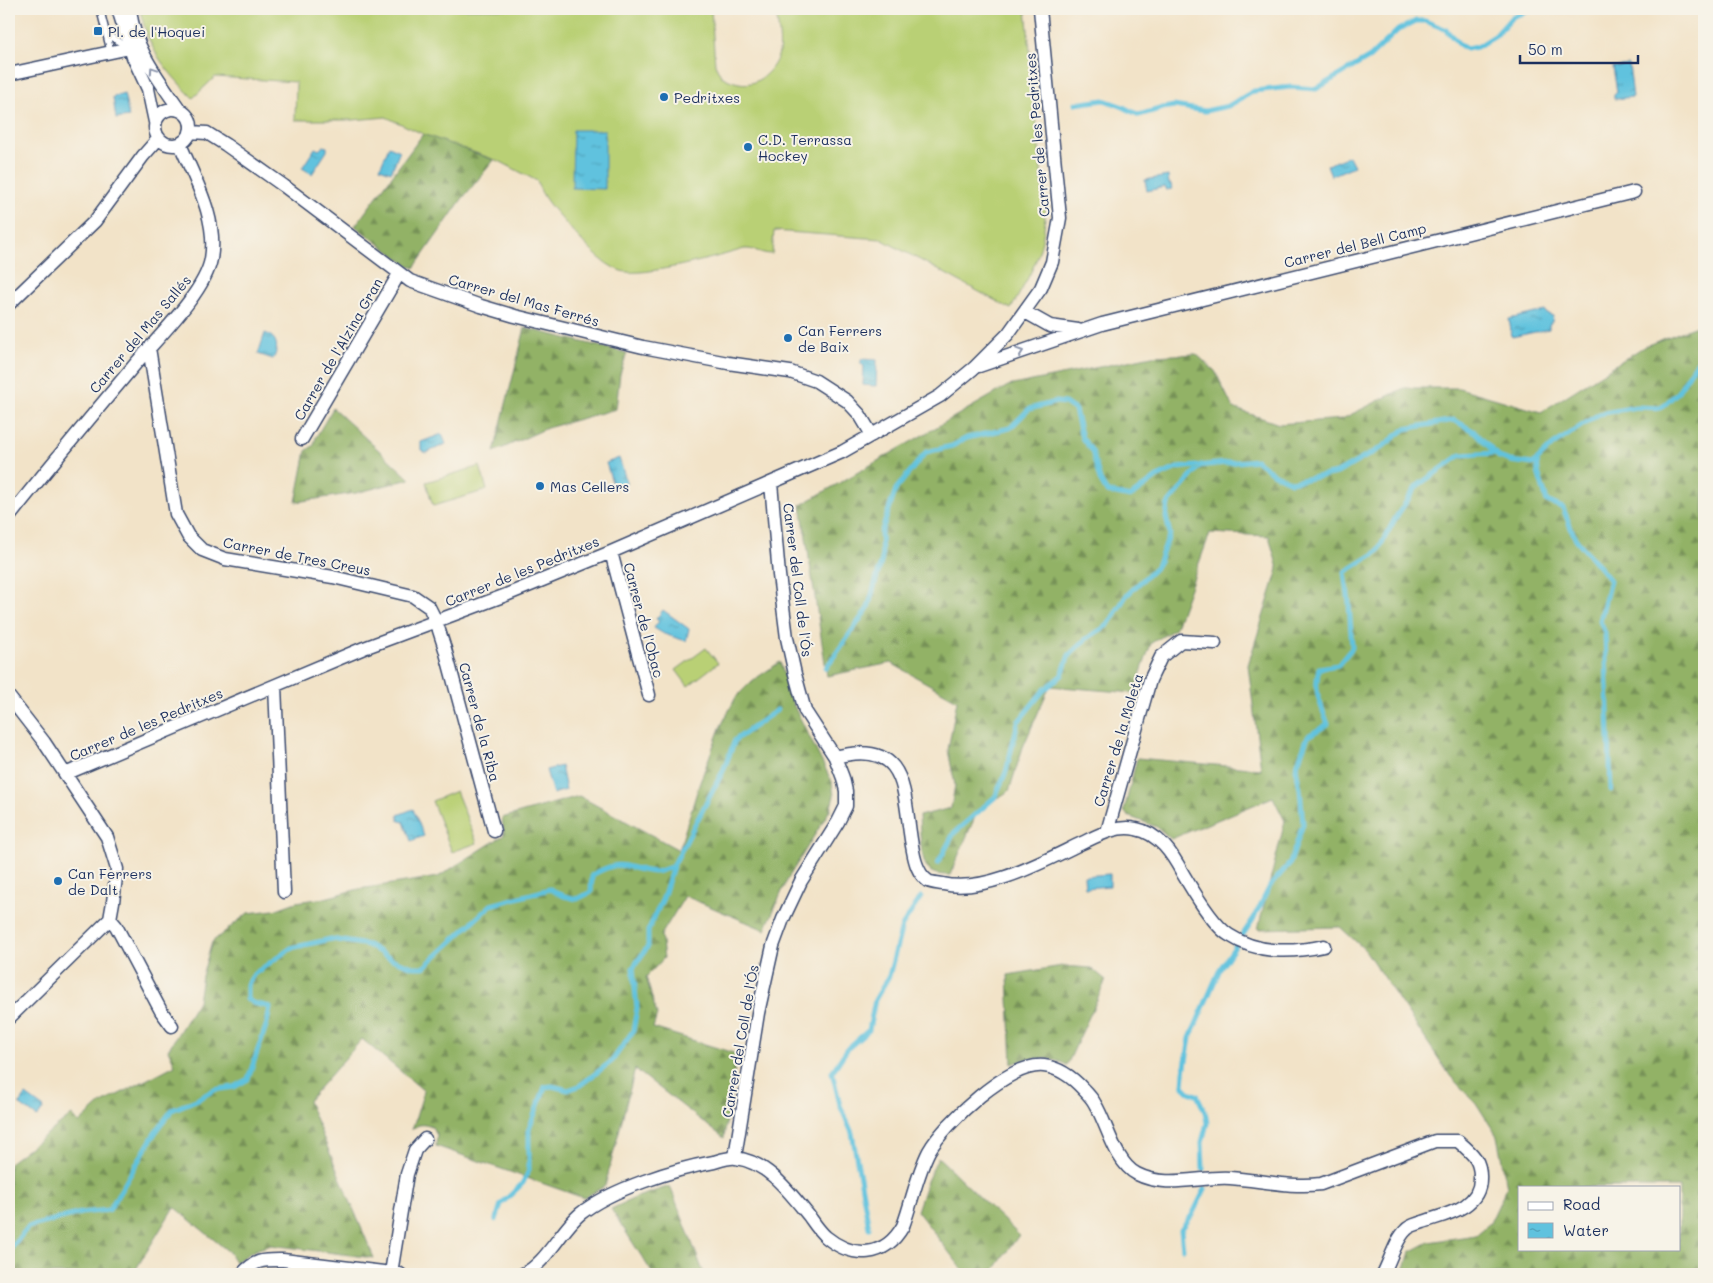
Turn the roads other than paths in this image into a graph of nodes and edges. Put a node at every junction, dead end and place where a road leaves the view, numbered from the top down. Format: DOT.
graph roads {
  1 [pos="100,9"];
  2 [pos="118,9"];
  3 [pos="130,9"];
  4 [pos="1040,9"];
  5 [pos="108,35"];
  6 [pos="134,47"];
  7 [pos="111,52"];
  8 [pos="9,74"];
  9 [pos="180,110"];
  10 [pos="155,122"];
  11 [pos="190,132"];
  12 [pos="158,138"];
  13 [pos="180,144"];
  14 [pos="1634,192"];
  15 [pos="399,274"];
  16 [pos="9,304"];
  17 [pos="1025,312"];
  18 [pos="1083,330"];
  19 [pos="149,348"];
  20 [pos="974,368"];
  21 [pos="872,435"];
  22 [pos="302,439"];
  23 [pos="771,483"];
  24 [pos="9,518"];
  25 [pos="611,552"];
  26 [pos="436,621"];
  27 [pos="1214,643"];
  28 [pos="275,686"];
  29 [pos="648,695"];
  30 [pos="9,697"];
  31 [pos="835,757"];
  32 [pos="65,774"];
  33 [pos="494,831"];
  34 [pos="1107,832"];
  35 [pos="284,892"];
  36 [pos="110,919"];
  37 [pos="1324,946"];
  38 [pos="9,1018"];
  39 [pos="172,1026"];
  40 [pos="425,1139"];
  41 [pos="735,1157"];
  42 [pos="242,1274"];
  43 [pos="396,1274"];
  44 [pos="522,1274"];
  45 [pos="1383,1274"];
  1 -- 5 [label="lane"];
  2 -- 6 [label="street"];
  3 -- 6 [label="street"];
  4 -- 17 [label="street, Carrer de les Pedritxes"];
  5 -- 6 [label="lane"];
  5 -- 7 [label="lane"];
  6 -- 7 [label="street"];
  9 -- 6 [label="street, one-way"];
  6 -- 10 [label="street"];
  7 -- 8 [label="street"];
  9 -- 10 [label="street"];
  9 -- 11 [label="street"];
  10 -- 12 [label="street"];
  11 -- 13 [label="street"];
  11 -- 15 [label="street, Carrer del Mas Ferrés"];
  12 -- 13 [label="street"];
  12 -- 16 [label="street"];
  13 -- 19 [label="street, Carrer del Mas Sallés"];
  14 -- 18 [label="street, Carrer del Bell Camp"];
  15 -- 21 [label="street, Carrer del Mas Ferrés"];
  15 -- 22 [label="street, Carrer de l'Alzina Gran"];
  17 -- 18 [label="street"];
  17 -- 20 [label="street, Carrer de les Pedritxes"];
  20 -- 18 [label="street, Carrer de les Pedritxes, one-way"];
  19 -- 24 [label="street, Carrer del Mas Sallés"];
  19 -- 26 [label="street, Carrer de Tres Creus"];
  20 -- 21 [label="street, Carrer de les Pedritxes"];
  21 -- 23 [label="street, Carrer de les Pedritxes"];
  23 -- 25 [label="street, Carrer de les Pedritxes"];
  23 -- 31 [label="street, Carrer del Coll de l'Ós"];
  25 -- 26 [label="street, Carrer de les Pedritxes"];
  25 -- 29 [label="street, Carrer de l'Obac"];
  26 -- 28 [label="street, Carrer de les Pedritxes"];
  26 -- 33 [label="street, Carrer de la Riba"];
  27 -- 34 [label="street, Carrer de la Moleta"];
  28 -- 32 [label="street, Carrer de les Pedritxes"];
  28 -- 35 [label="street"];
  30 -- 32 [label="street"];
  31 -- 34 [label="street"];
  31 -- 41 [label="street, Carrer del Coll de l'Ós"];
  32 -- 36 [label="street"];
  34 -- 37 [label="street"];
  36 -- 38 [label="street"];
  36 -- 39 [label="street"];
  40 -- 43 [label="street"];
  41 -- 44 [label="street"];
  41 -- 45 [label="street"];
  42 -- 43 [label="street"];
}
